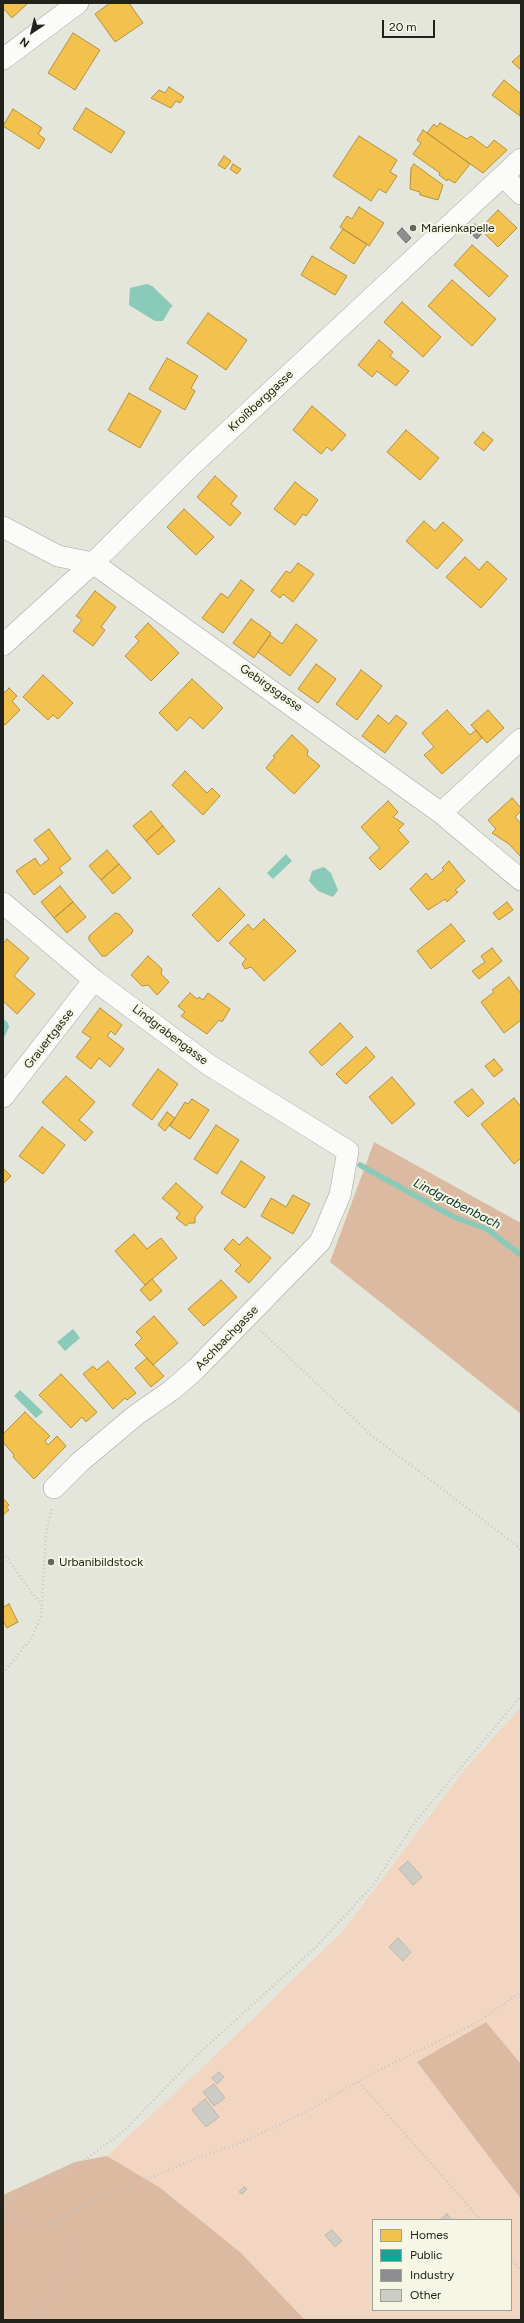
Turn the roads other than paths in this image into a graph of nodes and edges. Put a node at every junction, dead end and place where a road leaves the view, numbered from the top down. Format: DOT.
graph roads {
  1 [pos="78,3"];
  2 [pos="3,59"];
  3 [pos="521,159"];
  4 [pos="503,176"];
  5 [pos="521,194"];
  6 [pos="3,527"];
  7 [pos="93,563"];
  8 [pos="3,645"];
  9 [pos="521,739"];
  10 [pos="441,813"];
  11 [pos="521,880"];
  12 [pos="3,903"];
  13 [pos="94,980"];
  14 [pos="3,1097"];
  15 [pos="348,1151"];
  16 [pos="54,1488"];
  1 -- 2 [label="street"];
  3 -- 4 [label="street, Kroißberggasse"];
  4 -- 5 [label="street"];
  4 -- 7 [label="street, Kroißberggasse"];
  6 -- 7 [label="street, Gebirgsgasse"];
  7 -- 8 [label="street, Kroißberggasse"];
  7 -- 10 [label="street, Gebirgsgasse"];
  9 -- 10 [label="street"];
  10 -- 11 [label="street, Gebirgsgasse"];
  12 -- 13 [label="street, Lindgrabengasse"];
  13 -- 14 [label="street, Grauertgasse"];
  13 -- 15 [label="street, Lindgrabengasse"];
  15 -- 16 [label="street, Aschbachgasse"];
}
